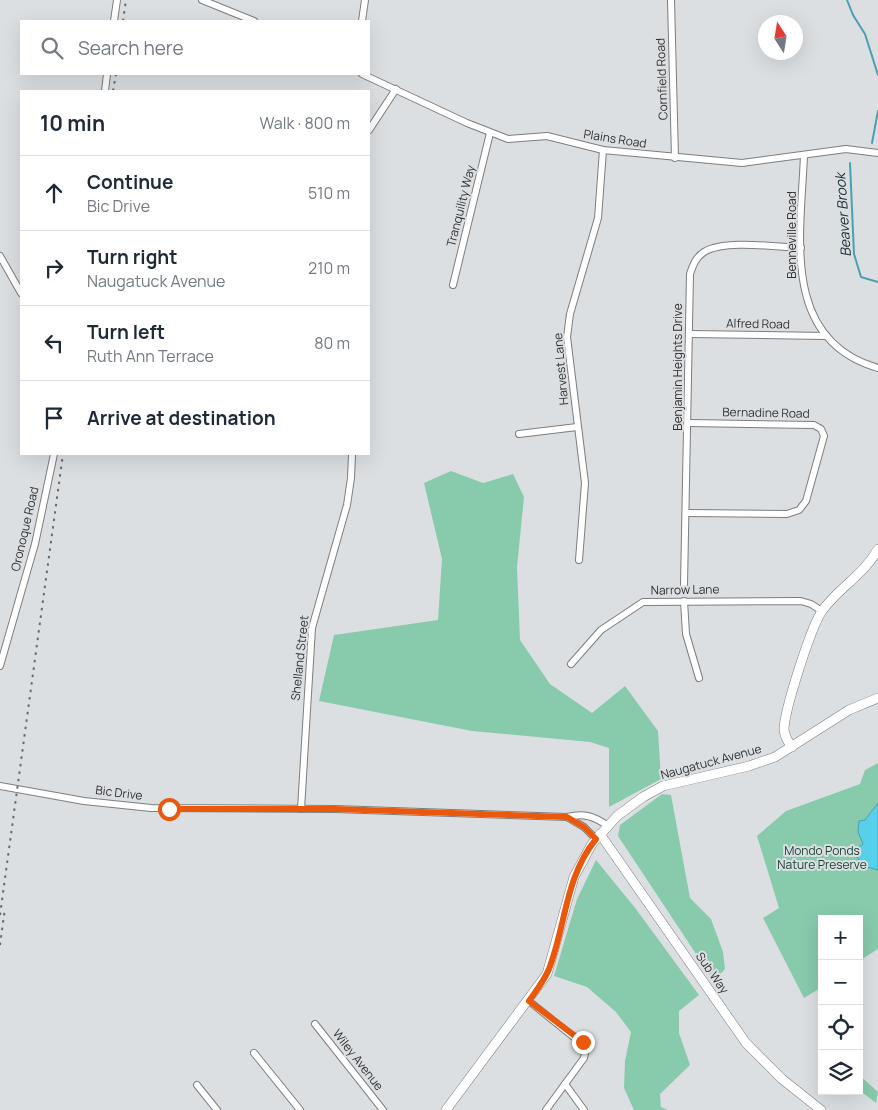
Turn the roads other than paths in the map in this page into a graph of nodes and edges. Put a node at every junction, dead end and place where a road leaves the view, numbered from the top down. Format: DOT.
graph roads {
  1 [pos="117,0"];
  2 [pos="202,0"];
  3 [pos="365,0"];
  4 [pos="671,0"];
  5 [pos="114,20"];
  6 [pos="252,20"];
  7 [pos="362,20"];
  8 [pos="107,75"];
  9 [pos="364,75"];
  10 [pos="396,89"];
  11 [pos="104,90"];
  12 [pos="370,128"];
  13 [pos="490,133"];
  14 [pos="603,150"];
  15 [pos="878,153"];
  16 [pos="804,155"];
  17 [pos="675,158"];
  18 [pos="801,248"];
  19 [pos="0,256"];
  20 [pos="453,284"];
  21 [pos="20,291"];
  22 [pos="689,334"];
  23 [pos="826,336"];
  24 [pos="878,368"];
  25 [pos="689,423"];
  26 [pos="578,427"];
  27 [pos="519,434"];
  28 [pos="54,455"];
  29 [pos="352,455"];
  30 [pos="687,513"];
  31 [pos="878,549"];
  32 [pos="579,560"];
  33 [pos="684,585"];
  34 [pos="684,601"];
  35 [pos="822,611"];
  36 [pos="571,664"];
  37 [pos="0,666"];
  38 [pos="699,678"];
  39 [pos="878,698"];
  40 [pos="792,747"];
  41 [pos="0,786"];
  42 [pos="301,808"];
  43 [pos="567,817"];
  44 [pos="608,826"];
  45 [pos="598,837"];
  46 [pos="529,1001"];
  47 [pos="315,1024"];
  48 [pos="254,1053"];
  49 [pos="565,1084"];
  50 [pos="197,1085"];
  51 [pos="217,1110"];
  52 [pos="300,1110"];
  53 [pos="383,1110"];
  54 [pos="446,1110"];
  55 [pos="546,1110"];
  56 [pos="584,1110"];
  57 [pos="821,1110"];
  1 -- 5 [label="street"];
  2 -- 6 [label="street"];
  3 -- 7 [label="street"];
  4 -- 17 [label="street, Cornfield Road"];
  8 -- 11 [label="street"];
  9 -- 10 [label="street, Plains Road"];
  10 -- 12 [label="street"];
  10 -- 13 [label="street, Plains Road"];
  13 -- 14 [label="street, Plains Road"];
  13 -- 20 [label="street, Tranquility Way"];
  14 -- 17 [label="street, Plains Road"];
  14 -- 26 [label="street, Harvest Lane"];
  15 -- 16 [label="street, Plains Road"];
  16 -- 17 [label="street, Plains Road"];
  16 -- 18 [label="street, Benneville Road"];
  18 -- 22 [label="street, Benjamin Heights Drive"];
  18 -- 23 [label="street, Benneville Road"];
  19 -- 21 [label="street"];
  22 -- 23 [label="street, Alfred Road"];
  22 -- 25 [label="street, Benjamin Heights Drive"];
  23 -- 24 [label="street, Benneville Road"];
  25 -- 30 [label="street, Benjamin Heights Drive"];
  25 -- 30 [label="street, Bernadine Road"];
  26 -- 27 [label="street"];
  26 -- 32 [label="street, Harvest Lane"];
  28 -- 37 [label="street, Oronoque Road"];
  29 -- 42 [label="street, Shelland Street"];
  30 -- 33 [label="street, Benjamin Heights Drive"];
  31 -- 35 [label="main road"];
  34 -- 35 [label="street, Narrow Lane"];
  34 -- 36 [label="street, Narrow Lane"];
  34 -- 38 [label="street"];
  35 -- 40 [label="main road"];
  39 -- 40 [label="main road, Naugatuck Avenue"];
  40 -- 44 [label="main road, Naugatuck Avenue"];
  41 -- 42 [label="street, Bic Drive"];
  42 -- 43 [label="street, Bic Drive"];
  43 -- 44 [label="street, Bic Drive"];
  43 -- 45 [label="street"];
  44 -- 45 [label="main road, Naugatuck Avenue"];
  45 -- 46 [label="main road, Naugatuck Avenue"];
  45 -- 57 [label="main road, Sub Way"];
  46 -- 49 [label="street"];
  46 -- 54 [label="main road, Naugatuck Avenue"];
  47 -- 53 [label="street, Wiley Avenue"];
  48 -- 52 [label="street"];
  49 -- 55 [label="street"];
  49 -- 56 [label="street"];
  50 -- 51 [label="street"];
}
